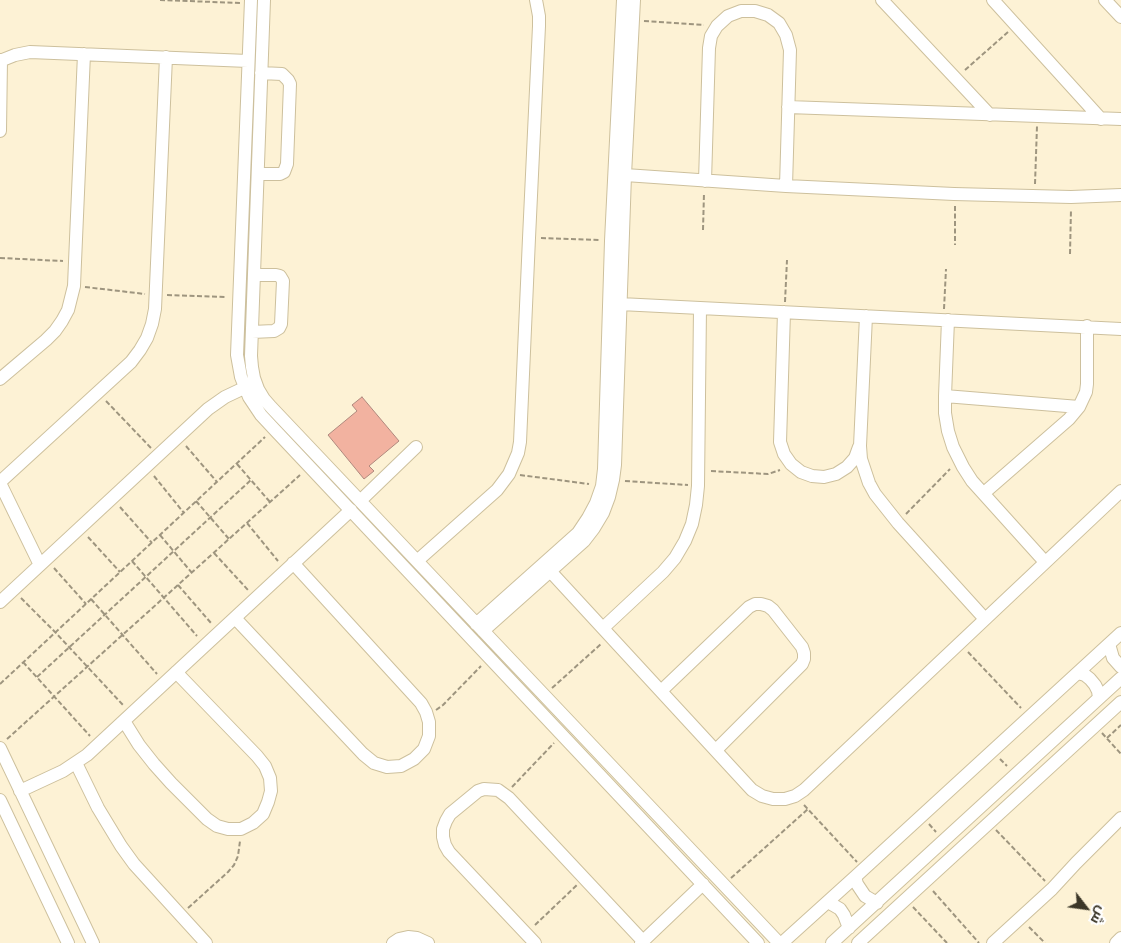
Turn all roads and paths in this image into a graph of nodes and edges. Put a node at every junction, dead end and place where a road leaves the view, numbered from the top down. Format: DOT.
graph roads {
  1 [pos="160,0"];
  2 [pos="264,0"];
  3 [pos="536,0"];
  4 [pos="623,0"];
  5 [pos="634,0"];
  6 [pos="882,0"];
  7 [pos="993,0"];
  8 [pos="1106,0"];
  9 [pos="251,2"];
  10 [pos="1121,17"];
  11 [pos="634,21"];
  12 [pos="717,26"];
  13 [pos="1016,26"];
  14 [pos="84,54"];
  15 [pos="166,58"];
  16 [pos="1,61"];
  17 [pos="248,61"];
  18 [pos="261,74"];
  19 [pos="956,78"];
  20 [pos="788,107"];
  21 [pos="990,115"];
  22 [pos="1037,116"];
  23 [pos="1102,119"];
  24 [pos="1121,119"];
  25 [pos="0,131"];
  26 [pos="258,174"];
  27 [pos="625,175"];
  28 [pos="705,181"];
  29 [pos="786,186"];
  30 [pos="954,194"];
  31 [pos="1121,195"];
  32 [pos="1035,196"];
  33 [pos="1071,197"];
  34 [pos="703,230"];
  35 [pos="529,238"];
  36 [pos="611,241"];
  37 [pos="955,245"];
  38 [pos="1070,254"];
  39 [pos="0,258"];
  40 [pos="787,260"];
  41 [pos="75,262"];
  42 [pos="946,269"];
  43 [pos="254,275"];
  44 [pos="74,286"];
  45 [pos="155,295"];
  46 [pos="240,297"];
  47 [pos="620,304"];
  48 [pos="700,308"];
  49 [pos="784,312"];
  50 [pos="866,316"];
  51 [pos="946,320"];
  52 [pos="1087,326"];
  53 [pos="1121,329"];
  54 [pos="252,332"];
  55 [pos="0,379"];
  56 [pos="244,388"];
  57 [pos="97,392"];
  58 [pos="945,396"];
  59 [pos="1079,407"];
  60 [pos="274,429"];
  61 [pos="178,437"];
  62 [pos="860,446"];
  63 [pos="416,447"];
  64 [pos="158,455"];
  65 [pos="959,460"];
  66 [pos="236,464"];
  67 [pos="791,464"];
  68 [pos="146,466"];
  69 [pos="310,466"];
  70 [pos="698,470"];
  71 [pos="509,474"];
  72 [pos="251,480"];
  73 [pos="0,482"];
  74 [pos="217,482"];
  75 [pos="607,483"];
  76 [pos="698,486"];
  77 [pos="1121,491"];
  78 [pos="984,493"];
  79 [pos="112,498"];
  80 [pos="196,501"];
  81 [pos="270,502"];
  82 [pos="355,505"];
  83 [pos="184,512"];
  84 [pos="211,517"];
  85 [pos="247,523"];
  86 [pos="898,523"];
  87 [pos="80,528"];
  88 [pos="160,535"];
  89 [pos="229,538"];
  90 [pos="152,542"];
  91 [pos="174,551"];
  92 [pos="214,553"];
  93 [pos="132,561"];
  94 [pos="417,561"];
  95 [pos="43,562"];
  96 [pos="1045,562"];
  97 [pos="290,567"];
  98 [pos="550,571"];
  99 [pos="120,572"];
  100 [pos="192,573"];
  101 [pos="146,577"];
  102 [pos="178,585"];
  103 [pos="13,590"];
  104 [pos="164,598"];
  105 [pos="256,598"];
  106 [pos="91,599"];
  107 [pos="0,602"];
  108 [pos="86,604"];
  109 [pos="105,615"];
  110 [pos="235,618"];
  111 [pos="985,619"];
  112 [pos="480,628"];
  113 [pos="56,632"];
  114 [pos="219,632"];
  115 [pos="606,632"];
  116 [pos="1121,633"];
  117 [pos="123,635"];
  118 [pos="960,643"];
  119 [pos="1109,644"];
  120 [pos="205,646"];
  121 [pos="70,647"];
  122 [pos="490,657"];
  123 [pos="23,662"];
  124 [pos="88,667"];
  125 [pos="1121,667"];
  126 [pos="176,672"];
  127 [pos="1078,673"];
  128 [pos="37,677"];
  129 [pos="1121,678"];
  130 [pos="165,683"];
  131 [pos="0,684"];
  132 [pos="661,691"];
  133 [pos="544,695"];
  134 [pos="54,696"];
  135 [pos="1099,698"];
  136 [pos="1121,702"];
  137 [pos="426,712"];
  138 [pos="128,718"];
  139 [pos="1030,718"];
  140 [pos="1121,725"];
  141 [pos="1095,726"];
  142 [pos="562,735"];
  143 [pos="1106,738"];
  144 [pos="3,743"];
  145 [pos="98,745"];
  146 [pos="716,750"];
  147 [pos="992,751"];
  148 [pos="1121,754"];
  149 [pos="76,763"];
  150 [pos="1015,775"];
  151 [pos="20,791"];
  152 [pos="505,794"];
  153 [pos="795,796"];
  154 [pos="0,800"];
  155 [pos="808,809"];
  156 [pos="921,816"];
  157 [pos="1121,818"];
  158 [pos="990,823"];
  159 [pos="241,828"];
  160 [pos="944,841"];
  161 [pos="860,873"];
  162 [pos="585,878"];
  163 [pos="925,882"];
  164 [pos="703,884"];
  165 [pos="723,884"];
  166 [pos="1052,889"];
  167 [pos="907,900"];
  168 [pos="828,902"];
  169 [pos="877,903"];
  170 [pos="180,915"];
  171 [pos="1020,918"];
  172 [pos="849,928"];
  173 [pos="526,933"];
  174 [pos="1121,938"];
  175 [pos="642,942"];
  176 [pos="68,943"];
  177 [pos="92,943"];
  178 [pos="206,943"];
  179 [pos="393,943"];
  180 [pos="428,943"];
  181 [pos="535,943"];
  182 [pos="758,943"];
  183 [pos="780,943"];
  184 [pos="832,943"];
  185 [pos="858,943"];
  186 [pos="947,943"];
  187 [pos="979,943"];
  188 [pos="993,943"];
  189 [pos="1044,943"];
  190 [pos="1116,943"];
  1 -- 9 [label="path"];
  2 -- 18 [label="street"];
  3 -- 35 [label="street"];
  4 -- 36 [label="street"];
  5 -- 11 [label="street"];
  6 -- 19 [label="street"];
  7 -- 13 [label="street"];
  8 -- 10 [label="street"];
  9 -- 17 [label="street"];
  11 -- 12 [label="path"];
  11 -- 27 [label="street"];
  12 -- 20 [label="street"];
  12 -- 28 [label="street"];
  13 -- 19 [label="path"];
  13 -- 23 [label="street"];
  14 -- 15 [label="street"];
  14 -- 16 [label="street"];
  14 -- 41 [label="street"];
  15 -- 17 [label="street"];
  15 -- 45 [label="street"];
  16 -- 25 [label="street"];
  17 -- 46 [label="street"];
  18 -- 26 [label="street"];
  18 -- 26 [label="street"];
  19 -- 21 [label="street"];
  20 -- 21 [label="street"];
  20 -- 29 [label="street"];
  21 -- 22 [label="street"];
  22 -- 23 [label="street"];
  22 -- 32 [label="path"];
  23 -- 24 [label="street"];
  26 -- 43 [label="street"];
  27 -- 28 [label="street"];
  27 -- 47 [label="street"];
  28 -- 29 [label="street"];
  28 -- 34 [label="path"];
  29 -- 30 [label="street"];
  30 -- 32 [label="street"];
  30 -- 37 [label="path"];
  31 -- 33 [label="street"];
  32 -- 33 [label="street"];
  33 -- 38 [label="path"];
  35 -- 36 [label="path"];
  35 -- 71 [label="street"];
  36 -- 75 [label="street"];
  39 -- 41 [label="path"];
  40 -- 49 [label="path"];
  41 -- 44 [label="street"];
  42 -- 51 [label="path"];
  43 -- 54 [label="street"];
  43 -- 54 [label="street"];
  44 -- 45 [label="path"];
  44 -- 55 [label="street"];
  45 -- 46 [label="path"];
  45 -- 57 [label="street"];
  46 -- 56 [label="street"];
  47 -- 48 [label="street"];
  47 -- 75 [label="street"];
  48 -- 49 [label="street"];
  48 -- 70 [label="street"];
  49 -- 50 [label="street"];
  49 -- 67 [label="street"];
  50 -- 51 [label="street"];
  50 -- 62 [label="street"];
  51 -- 52 [label="street"];
  51 -- 58 [label="street"];
  52 -- 53 [label="street"];
  52 -- 59 [label="street"];
  54 -- 82 [label="street"];
  56 -- 60 [label="street"];
  56 -- 61 [label="street"];
  57 -- 64 [label="path"];
  57 -- 73 [label="street"];
  58 -- 59 [label="street"];
  58 -- 65 [label="street"];
  59 -- 78 [label="street"];
  60 -- 66 [label="path"];
  60 -- 69 [label="street"];
  61 -- 64 [label="street"];
  61 -- 74 [label="path"];
  62 -- 67 [label="street"];
  62 -- 86 [label="street"];
  63 -- 82 [label="street"];
  64 -- 68 [label="street"];
  65 -- 78 [label="street"];
  65 -- 86 [label="path"];
  66 -- 72 [label="path"];
  66 -- 74 [label="path"];
  67 -- 70 [label="path"];
  68 -- 79 [label="street"];
  68 -- 83 [label="path"];
  69 -- 81 [label="path"];
  69 -- 82 [label="street"];
  70 -- 76 [label="street"];
  71 -- 75 [label="path"];
  71 -- 94 [label="street"];
  72 -- 81 [label="path"];
  72 -- 84 [label="path"];
  73 -- 95 [label="street"];
  74 -- 80 [label="path"];
  75 -- 76 [label="path"];
  75 -- 98 [label="street"];
  75 -- 112 [label="street"];
  76 -- 115 [label="street"];
  77 -- 96 [label="street"];
  78 -- 96 [label="street"];
  79 -- 87 [label="street"];
  79 -- 90 [label="path"];
  80 -- 83 [label="path"];
  80 -- 84 [label="path"];
  81 -- 85 [label="path"];
  82 -- 94 [label="street"];
  82 -- 97 [label="street"];
  82 -- 122 [label="street"];
  83 -- 88 [label="path"];
  84 -- 89 [label="path"];
  84 -- 91 [label="path"];
  85 -- 89 [label="path"];
  85 -- 97 [label="path"];
  86 -- 111 [label="street"];
  87 -- 95 [label="street"];
  87 -- 99 [label="path"];
  88 -- 90 [label="path"];
  88 -- 91 [label="path"];
  89 -- 92 [label="path"];
  90 -- 93 [label="path"];
  91 -- 100 [label="path"];
  91 -- 101 [label="path"];
  92 -- 100 [label="path"];
  92 -- 105 [label="path"];
  93 -- 99 [label="path"];
  93 -- 101 [label="path"];
  94 -- 112 [label="street"];
  95 -- 103 [label="street"];
  95 -- 108 [label="path"];
  96 -- 111 [label="street"];
  97 -- 105 [label="street"];
  97 -- 137 [label="street"];
  98 -- 112 [label="street"];
  98 -- 115 [label="street"];
  99 -- 106 [label="path"];
  100 -- 102 [label="path"];
  101 -- 104 [label="path"];
  101 -- 109 [label="path"];
  102 -- 104 [label="path"];
  102 -- 114 [label="path"];
  103 -- 107 [label="street"];
  103 -- 113 [label="path"];
  104 -- 117 [label="path"];
  104 -- 120 [label="path"];
  105 -- 110 [label="street"];
  106 -- 108 [label="path"];
  106 -- 109 [label="path"];
  108 -- 113 [label="path"];
  109 -- 117 [label="path"];
  109 -- 121 [label="path"];
  110 -- 114 [label="street"];
  110 -- 137 [label="street"];
  111 -- 118 [label="street"];
  112 -- 133 [label="street"];
  113 -- 121 [label="path"];
  113 -- 123 [label="path"];
  114 -- 120 [label="street"];
  115 -- 132 [label="street"];
  115 -- 133 [label="path"];
  116 -- 119 [label="street"];
  117 -- 124 [label="path"];
  117 -- 130 [label="path"];
  118 -- 139 [label="path"];
  118 -- 153 [label="street"];
  119 -- 125 [label="street"];
  119 -- 127 [label="street"];
  120 -- 126 [label="street"];
  121 -- 124 [label="path"];
  121 -- 128 [label="path"];
  122 -- 137 [label="path"];
  122 -- 142 [label="street"];
  123 -- 128 [label="path"];
  123 -- 131 [label="path"];
  124 -- 134 [label="path"];
  124 -- 138 [label="path"];
  126 -- 130 [label="street"];
  126 -- 159 [label="street"];
  127 -- 135 [label="street"];
  127 -- 139 [label="street"];
  128 -- 134 [label="path"];
  129 -- 135 [label="street"];
  130 -- 138 [label="street"];
  132 -- 146 [label="street"];
  132 -- 146 [label="street"];
  133 -- 165 [label="street"];
  134 -- 144 [label="path"];
  134 -- 145 [label="path"];
  135 -- 150 [label="street"];
  136 -- 141 [label="street"];
  138 -- 145 [label="street"];
  138 -- 159 [label="street"];
  139 -- 147 [label="street"];
  140 -- 143 [label="path"];
  141 -- 143 [label="path"];
  141 -- 158 [label="street"];
  142 -- 152 [label="path"];
  142 -- 164 [label="street"];
  143 -- 148 [label="path"];
  144 -- 151 [label="street"];
  145 -- 149 [label="street"];
  146 -- 153 [label="street"];
  147 -- 150 [label="path"];
  147 -- 156 [label="street"];
  149 -- 151 [label="street"];
  149 -- 170 [label="street"];
  150 -- 160 [label="street"];
  151 -- 177 [label="street"];
  152 -- 162 [label="street"];
  152 -- 173 [label="street"];
  153 -- 155 [label="path"];
  154 -- 176 [label="street"];
  155 -- 161 [label="path"];
  155 -- 165 [label="path"];
  156 -- 160 [label="path"];
  156 -- 161 [label="street"];
  157 -- 166 [label="street"];
  158 -- 163 [label="street"];
  158 -- 166 [label="path"];
  159 -- 170 [label="path"];
  160 -- 169 [label="street"];
  161 -- 168 [label="street"];
  161 -- 169 [label="street"];
  162 -- 173 [label="path"];
  162 -- 175 [label="street"];
  163 -- 167 [label="street"];
  163 -- 187 [label="path"];
  164 -- 175 [label="street"];
  164 -- 182 [label="street"];
  165 -- 183 [label="street"];
  166 -- 171 [label="street"];
  167 -- 185 [label="street"];
  167 -- 186 [label="path"];
  168 -- 172 [label="street"];
  168 -- 183 [label="street"];
  169 -- 172 [label="street"];
  170 -- 178 [label="street"];
  171 -- 188 [label="street"];
  171 -- 189 [label="path"];
  172 -- 184 [label="street"];
  173 -- 181 [label="street"];
  174 -- 190 [label="street"];
  179 -- 180 [label="street"];
}
